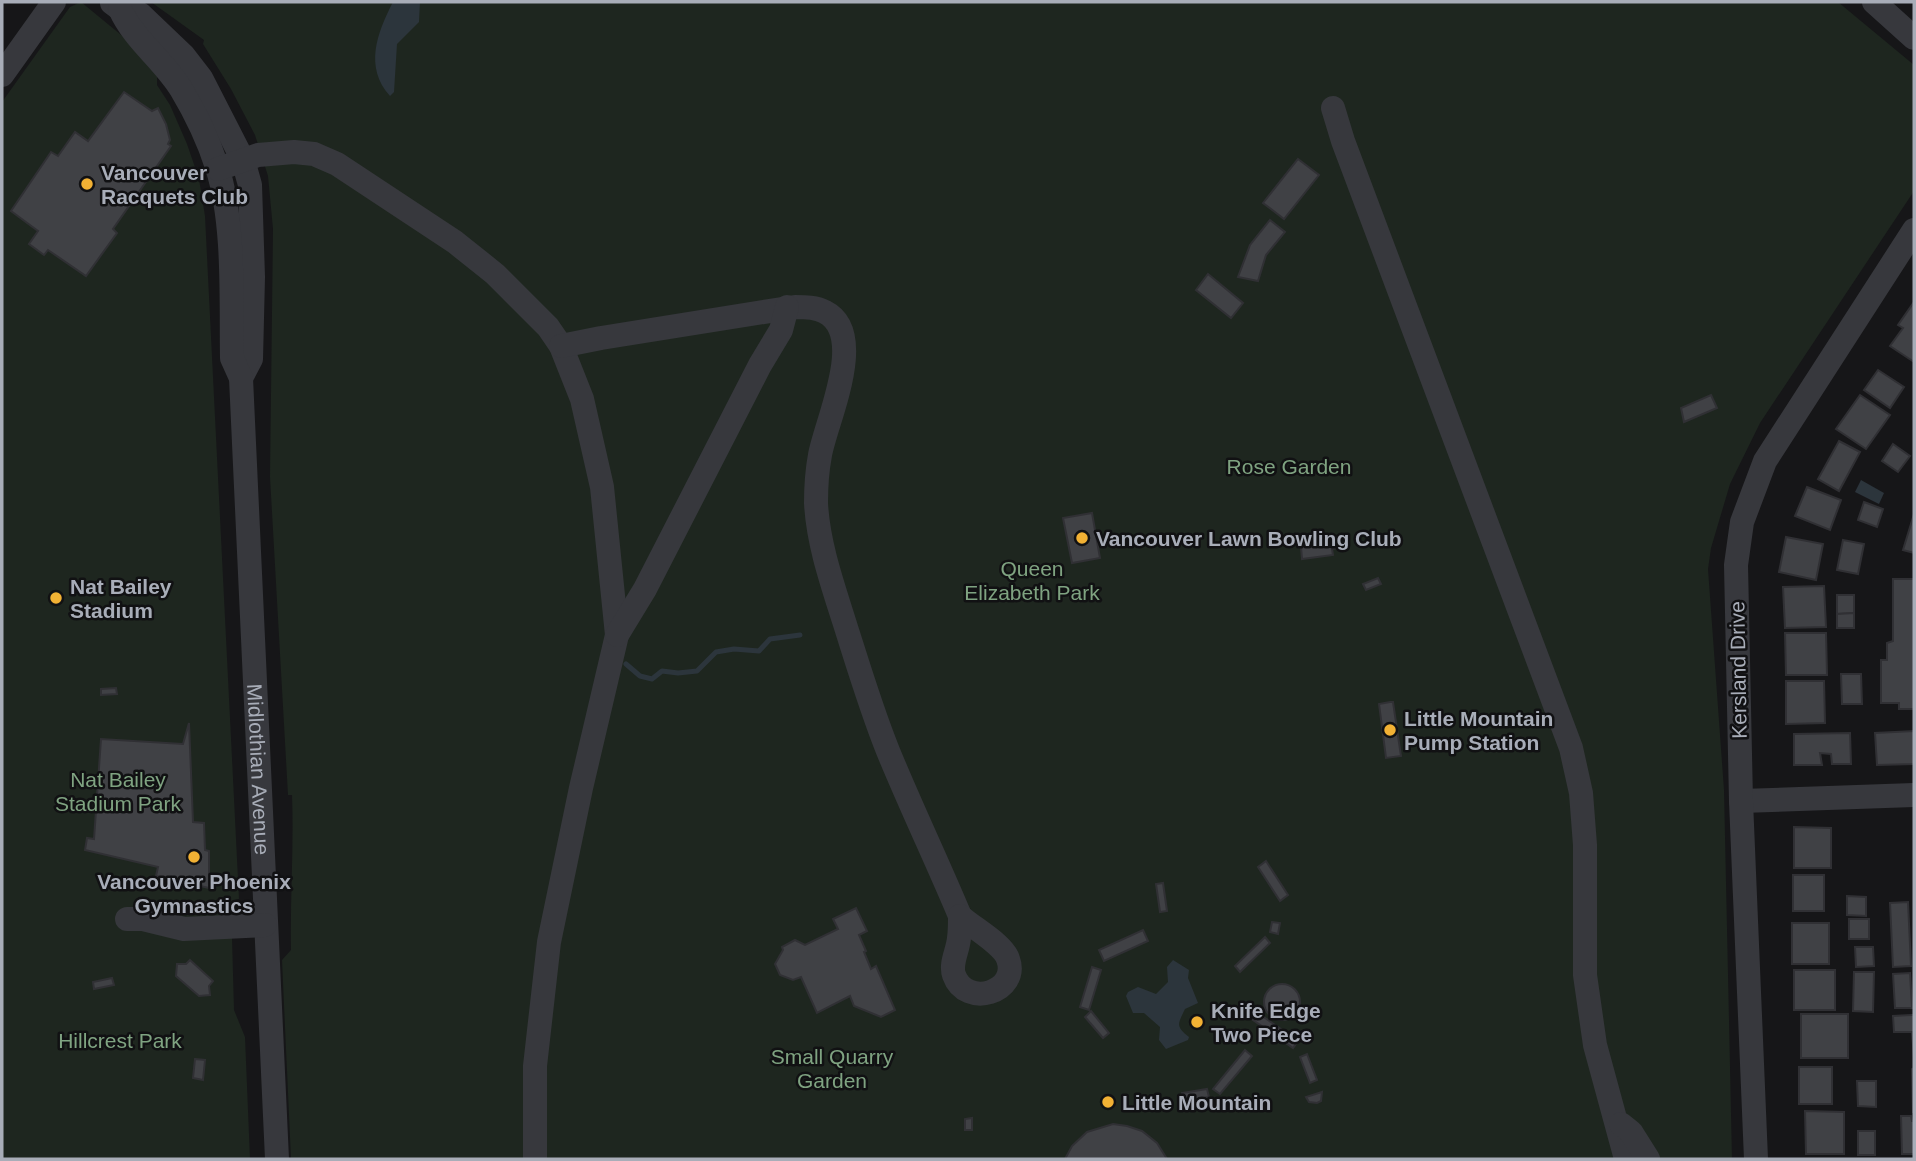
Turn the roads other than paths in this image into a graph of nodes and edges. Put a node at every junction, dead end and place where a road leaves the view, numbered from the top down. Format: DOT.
graph roads {
  1 [pos="54,2"];
  2 [pos="1874,2"];
  3 [pos="115,5"];
  4 [pos="1914,37"];
  5 [pos="2,75"];
  6 [pos="1333,108"];
  7 [pos="243,160"];
  8 [pos="218,169"];
  9 [pos="1914,230"];
  10 [pos="787,307"];
  11 [pos="561,346"];
  12 [pos="241,378"];
  13 [pos="617,635"];
  14 [pos="1914,795"];
  15 [pos="1741,801"];
  16 [pos="960,916"];
  17 [pos="127,919"];
  18 [pos="265,925"];
  19 [pos="1614,1118"];
  20 [pos="277,1159"];
  21 [pos="535,1159"];
  22 [pos="1626,1159"];
  23 [pos="1648,1159"];
  24 [pos="1756,1159"];
  1 -- 5 [label="street"];
  2 -- 4 [label="street"];
  3 -- 7 [label="street, Midlothian Avenue"];
  3 -- 8 [label="street, Midlothian Avenue"];
  6 -- 19 [label="street"];
  7 -- 8 [label="street"];
  7 -- 11 [label="street"];
  7 -- 12 [label="street, Midlothian Avenue"];
  8 -- 12 [label="street, Midlothian Avenue"];
  9 -- 15 [label="street, Kersland Drive"];
  10 -- 11 [label="street"];
  10 -- 13 [label="street"];
  10 -- 16 [label="street"];
  11 -- 13 [label="street"];
  12 -- 18 [label="street, Midlothian Avenue"];
  13 -- 21 [label="street"];
  14 -- 15 [label="street"];
  15 -- 24 [label="street, Kersland Drive"];
  17 -- 18 [label="street"];
  18 -- 20 [label="street, Midlothian Avenue"];
  19 -- 22 [label="street"];
  19 -- 23 [label="street"];
}
